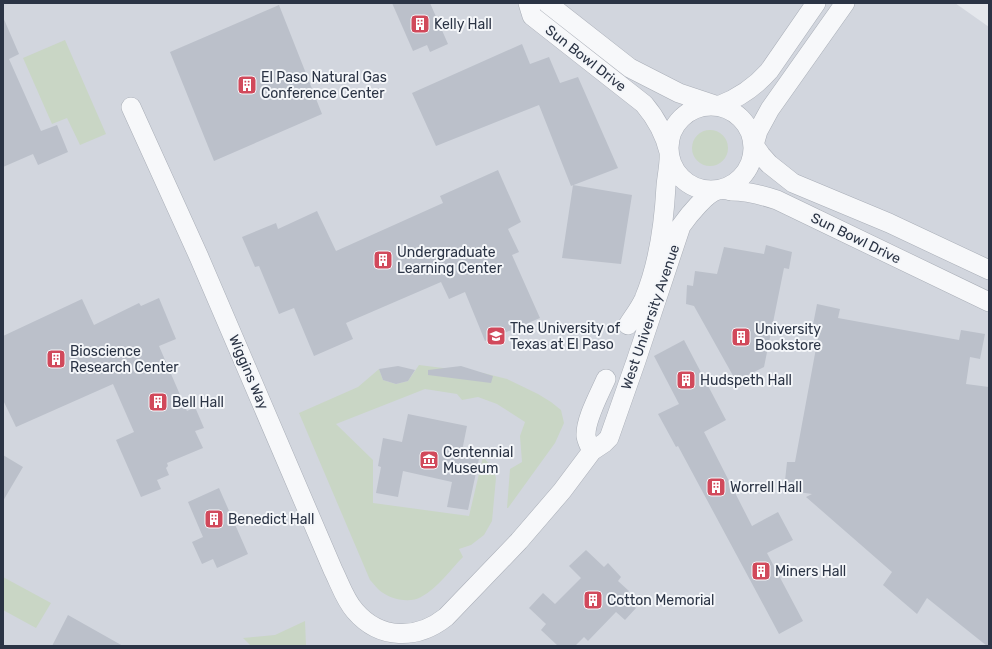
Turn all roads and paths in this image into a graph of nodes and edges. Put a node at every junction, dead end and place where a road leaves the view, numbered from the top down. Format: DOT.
graph roads {
  1 [pos="528,3"];
  2 [pos="547,3"];
  3 [pos="816,3"];
  4 [pos="845,3"];
  5 [pos="718,106"];
  6 [pos="131,107"];
  7 [pos="754,145"];
  8 [pos="669,153"];
  9 [pos="718,190"];
  10 [pos="989,270"];
  11 [pos="989,302"];
  12 [pos="628,325"];
  13 [pos="606,379"];
  14 [pos="592,451"];
  15 [pos="377,629"];
  1 -- 8 [label="street, Sun Bowl Drive"];
  2 -- 5 [label="street"];
  3 -- 5 [label="street"];
  4 -- 7 [label="street"];
  5 -- 7 [label="street"];
  5 -- 8 [label="street"];
  6 -- 15 [label="street, Wiggins Way"];
  7 -- 9 [label="street"];
  7 -- 10 [label="street, Sun Bowl Drive"];
  8 -- 9 [label="street"];
  8 -- 12 [label="street, West University Avenue"];
  9 -- 11 [label="street, Sun Bowl Drive"];
  9 -- 14 [label="street, West University Avenue"];
  13 -- 14 [label="street, West University Avenue"];
  14 -- 15 [label="street, West University Avenue"];
}
